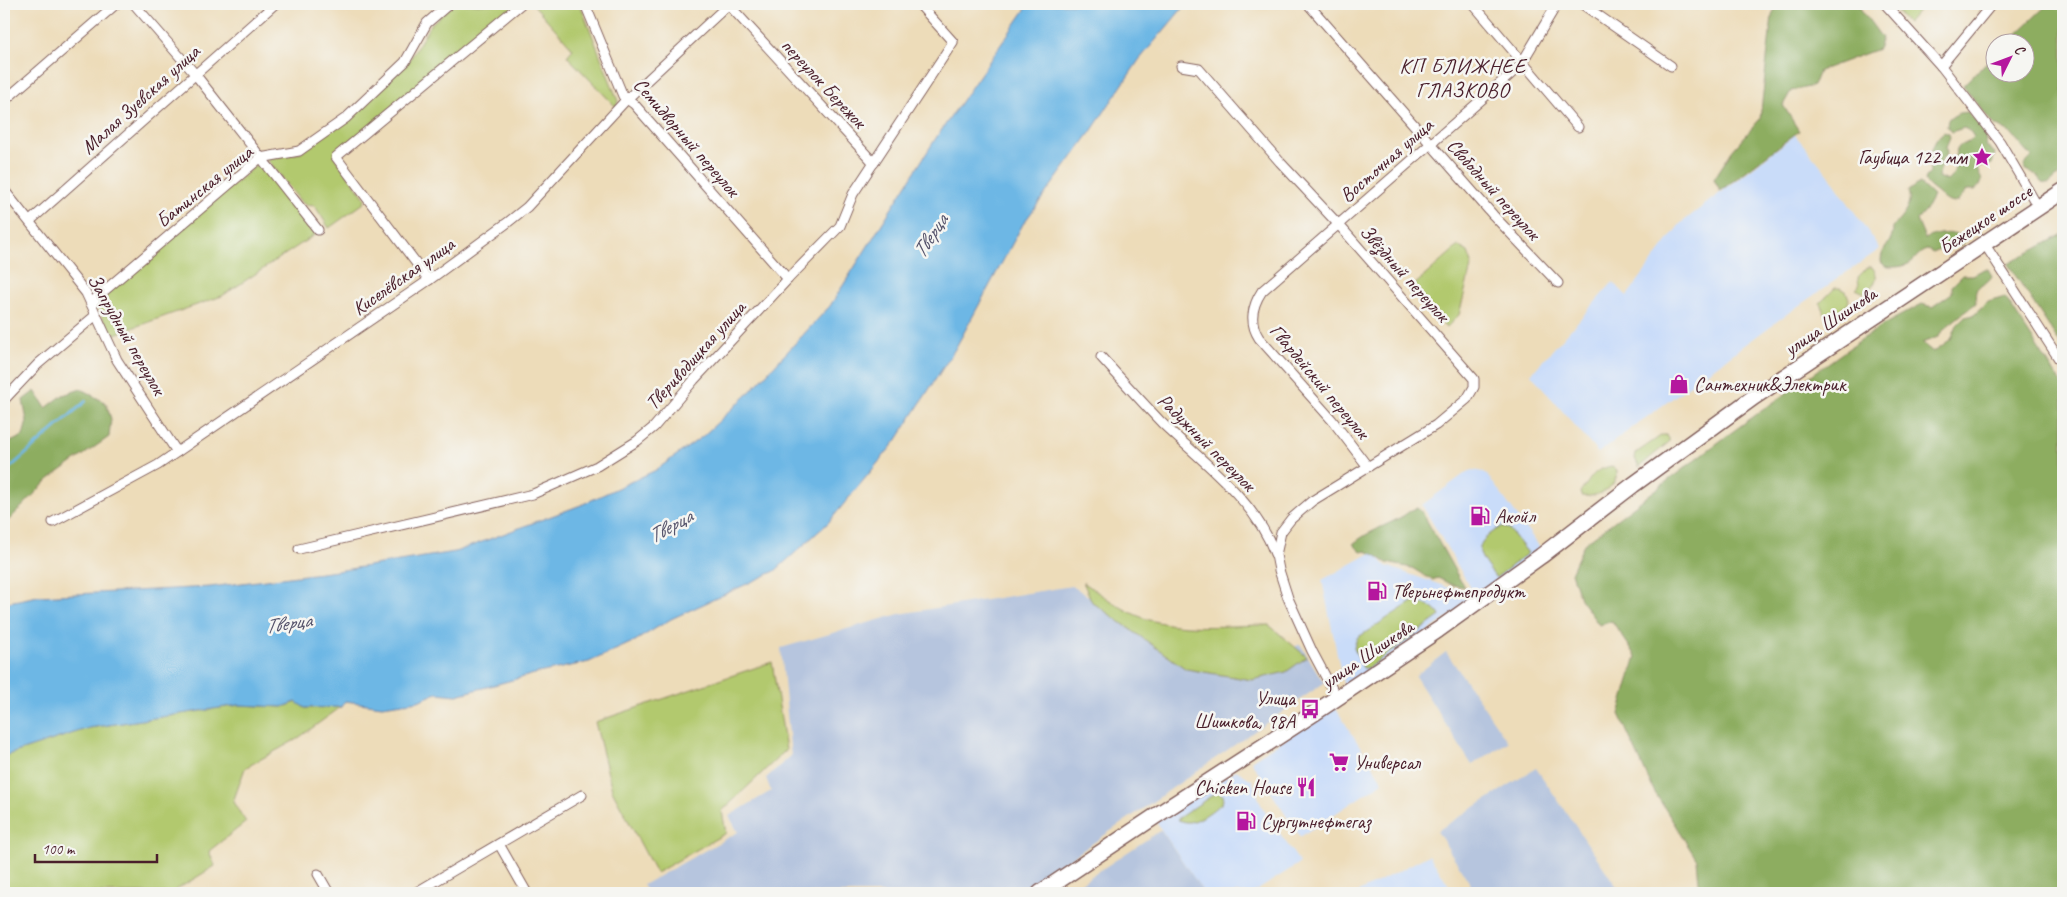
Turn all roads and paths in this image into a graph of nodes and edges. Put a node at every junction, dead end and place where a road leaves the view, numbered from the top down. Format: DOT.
graph roads {
  1 [pos="116,4"];
  2 [pos="134,4"];
  3 [pos="275,4"];
  4 [pos="449,4"];
  5 [pos="521,4"];
  6 [pos="585,4"];
  7 [pos="728,4"];
  8 [pos="919,4"];
  9 [pos="1308,4"];
  10 [pos="1473,4"];
  11 [pos="1557,4"];
  12 [pos="1582,4"];
  13 [pos="1885,4"];
  14 [pos="1992,4"];
  15 [pos="1522,62"];
  16 [pos="1181,66"];
  17 [pos="1670,66"];
  18 [pos="1941,66"];
  19 [pos="194,74"];
  20 [pos="626,100"];
  21 [pos="4,101"];
  22 [pos="1578,127"];
  23 [pos="1430,145"];
  24 [pos="260,158"];
  25 [pos="874,163"];
  26 [pos="4,190"];
  27 [pos="2063,191"];
  28 [pos="2038,207"];
  29 [pos="30,221"];
  30 [pos="1339,225"];
  31 [pos="318,230"];
  32 [pos="1984,243"];
  33 [pos="788,279"];
  34 [pos="429,280"];
  35 [pos="1928,280"];
  36 [pos="1558,284"];
  37 [pos="92,305"];
  38 [pos="96,315"];
  39 [pos="1253,315"];
  40 [pos="1101,357"];
  41 [pos="2063,365"];
  42 [pos="4,400"];
  43 [pos="177,452"];
  44 [pos="1368,467"];
  45 [pos="53,522"];
  46 [pos="299,549"];
  47 [pos="1277,559"];
  48 [pos="1337,698"];
  49 [pos="582,795"];
  50 [pos="499,844"];
  51 [pos="318,874"];
  52 [pos="329,893"];
  53 [pos="414,893"];
  54 [pos="527,893"];
  55 [pos="1040,893"];
  1 -- 21 [label="street"];
  2 -- 19 [label="street"];
  3 -- 19 [label="street, Малая Зуевская улица"];
  4 -- 24 [label="street, Батинская улица"];
  5 -- 34 [label="street"];
  6 -- 20 [label="street, Семидворный переулок"];
  7 -- 20 [label="street, Киселёвская улица"];
  7 -- 25 [label="street, переулок Бережок"];
  8 -- 25 [label="street, Твериводицкая улица"];
  9 -- 23 [label="street, Свободный переулок"];
  10 -- 15 [label="street"];
  11 -- 15 [label="street, Восточная улица"];
  12 -- 17 [label="street"];
  13 -- 18 [label="street"];
  14 -- 18 [label="street"];
  15 -- 22 [label="street"];
  15 -- 23 [label="street, Восточная улица"];
  16 -- 30 [label="street, Звёздный переулок"];
  18 -- 28 [label="street"];
  19 -- 24 [label="street"];
  19 -- 29 [label="street, Малая Зуевская улица"];
  20 -- 33 [label="street, Семидворный переулок"];
  20 -- 34 [label="street, Киселёвская улица"];
  23 -- 30 [label="street, Восточная улица"];
  23 -- 36 [label="street, Свободный переулок"];
  24 -- 31 [label="street"];
  24 -- 37 [label="street, Батинская улица"];
  25 -- 33 [label="street, Твериводицкая улица"];
  26 -- 29 [label="street, Запрудный переулок"];
  27 -- 28 [label="main road, Бежецкое шоссе"];
  28 -- 32 [label="main road, Бежецкое шоссе"];
  29 -- 37 [label="street, Запрудный переулок"];
  30 -- 39 [label="street, Восточная улица"];
  30 -- 44 [label="street, Звёздный переулок"];
  32 -- 35 [label="main road, Бежецкое шоссе"];
  32 -- 41 [label="street"];
  33 -- 46 [label="street, Твериводицкая улица"];
  34 -- 43 [label="street, Киселёвская улица"];
  35 -- 48 [label="main road, улица Шишкова"];
  37 -- 38 [label="street, Запрудный переулок"];
  38 -- 42 [label="street"];
  38 -- 43 [label="street, Запрудный переулок"];
  39 -- 44 [label="street, Гвардейский переулок"];
  40 -- 47 [label="street, Радужный переулок"];
  43 -- 45 [label="street, Киселёвская улица"];
  44 -- 47 [label="street"];
  47 -- 48 [label="street, Радужный переулок"];
  48 -- 55 [label="main road, улица Шишкова"];
  49 -- 50 [label="street"];
  50 -- 53 [label="street"];
  50 -- 54 [label="street"];
  51 -- 52 [label="street"];
}
